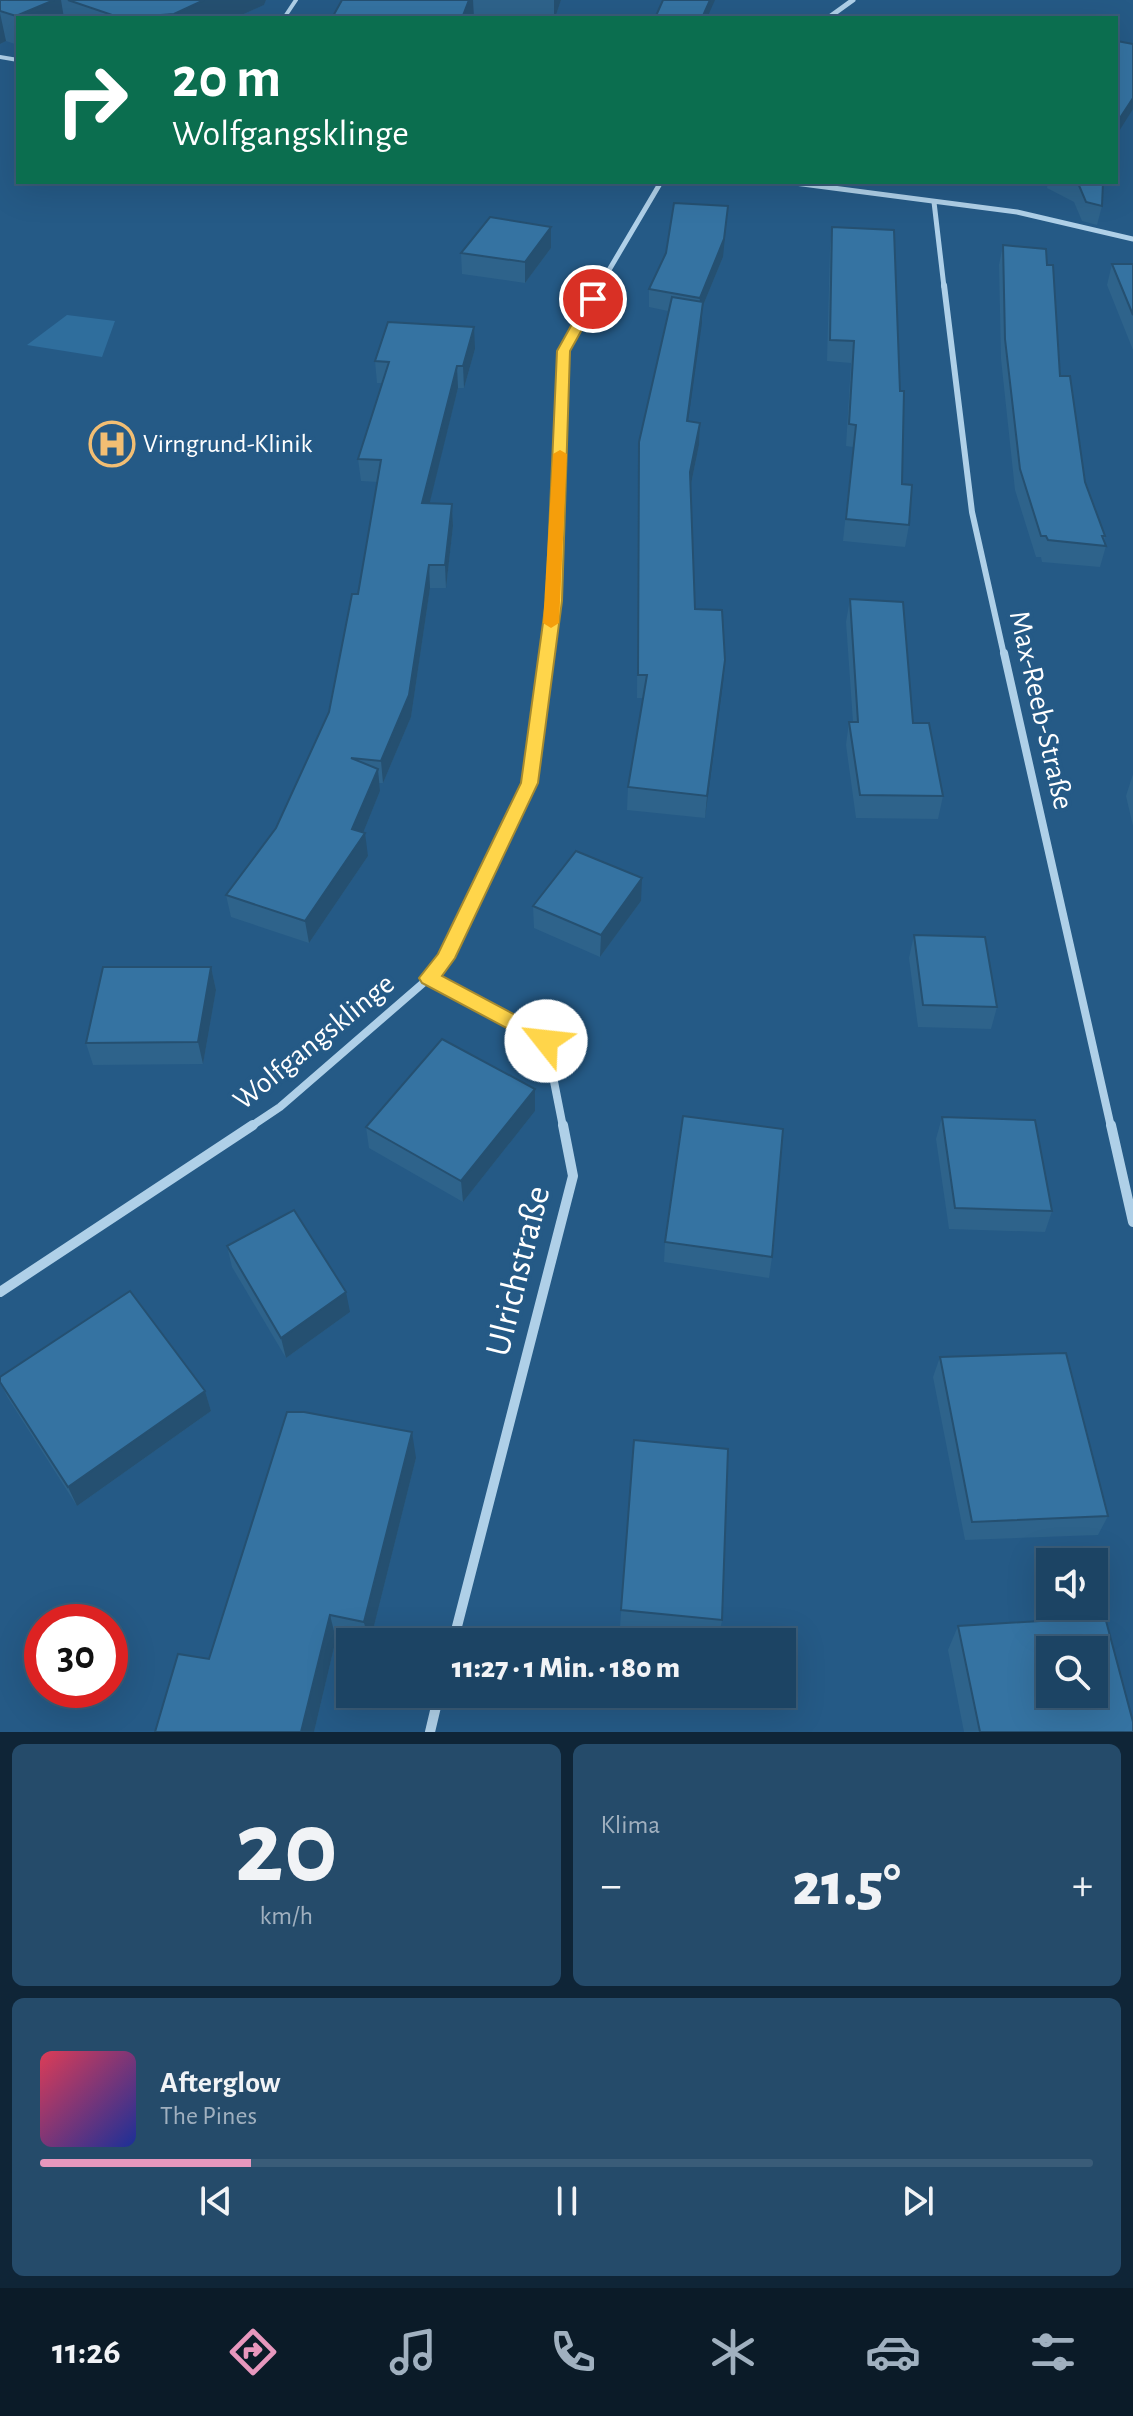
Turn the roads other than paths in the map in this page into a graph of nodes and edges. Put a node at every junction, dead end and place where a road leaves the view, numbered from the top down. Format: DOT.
graph roads {
  1 [pos="853,0"];
  2 [pos="831,16"];
  3 [pos="660,184"];
  4 [pos="802,184"];
  5 [pos="934,202"];
  6 [pos="1133,239"];
  7 [pos="429,978"];
  8 [pos="1133,1222"];
  9 [pos="0,1292"];
  10 [pos="457,1628"];
  11 [pos="436,1708"];
  12 [pos="430,1732"];
  1 -- 2 [label="street"];
  3 -- 7 [label="street, Wolfgangsklinge"];
  4 -- 5 [label="street"];
  5 -- 6 [label="street"];
  5 -- 8 [label="street, Max-Reeb-Straße"];
  7 -- 9 [label="street, Wolfgangsklinge"];
  7 -- 10 [label="street, Ulrichstraße"];
  11 -- 12 [label="street"];
}
